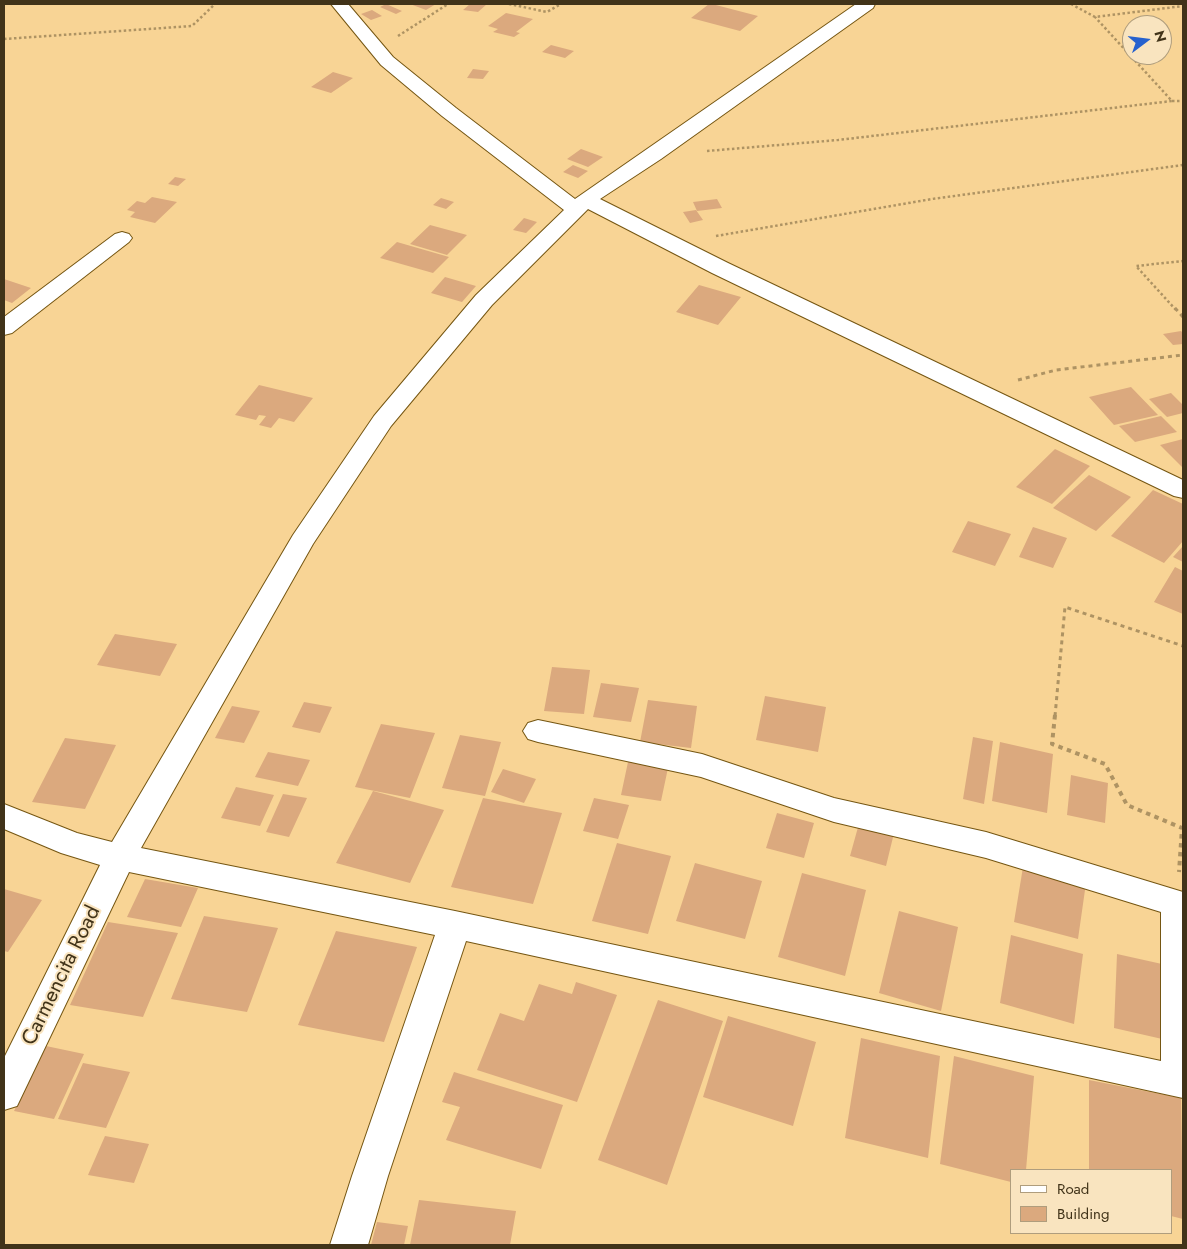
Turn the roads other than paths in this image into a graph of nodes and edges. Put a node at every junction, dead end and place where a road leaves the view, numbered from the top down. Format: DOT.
graph roads {
  1 [pos="338,4"];
  2 [pos="867,4"];
  3 [pos="581,205"];
  4 [pos="122,238"];
  5 [pos="4,328"];
  6 [pos="1183,490"];
  7 [pos="538,731"];
  8 [pos="4,816"];
  9 [pos="120,857"];
  10 [pos="455,925"];
  11 [pos="1181,1082"];
  12 [pos="4,1094"];
  13 [pos="349,1245"];
  1 -- 3 [label="street"];
  2 -- 3 [label="street, Carmencita Road"];
  3 -- 6 [label="street"];
  3 -- 9 [label="street, Carmencita Road"];
  4 -- 5 [label="street"];
  7 -- 11 [label="street"];
  8 -- 9 [label="street"];
  9 -- 10 [label="street"];
  9 -- 12 [label="street, Carmencita Road"];
  10 -- 11 [label="street"];
  10 -- 13 [label="street"];
}
